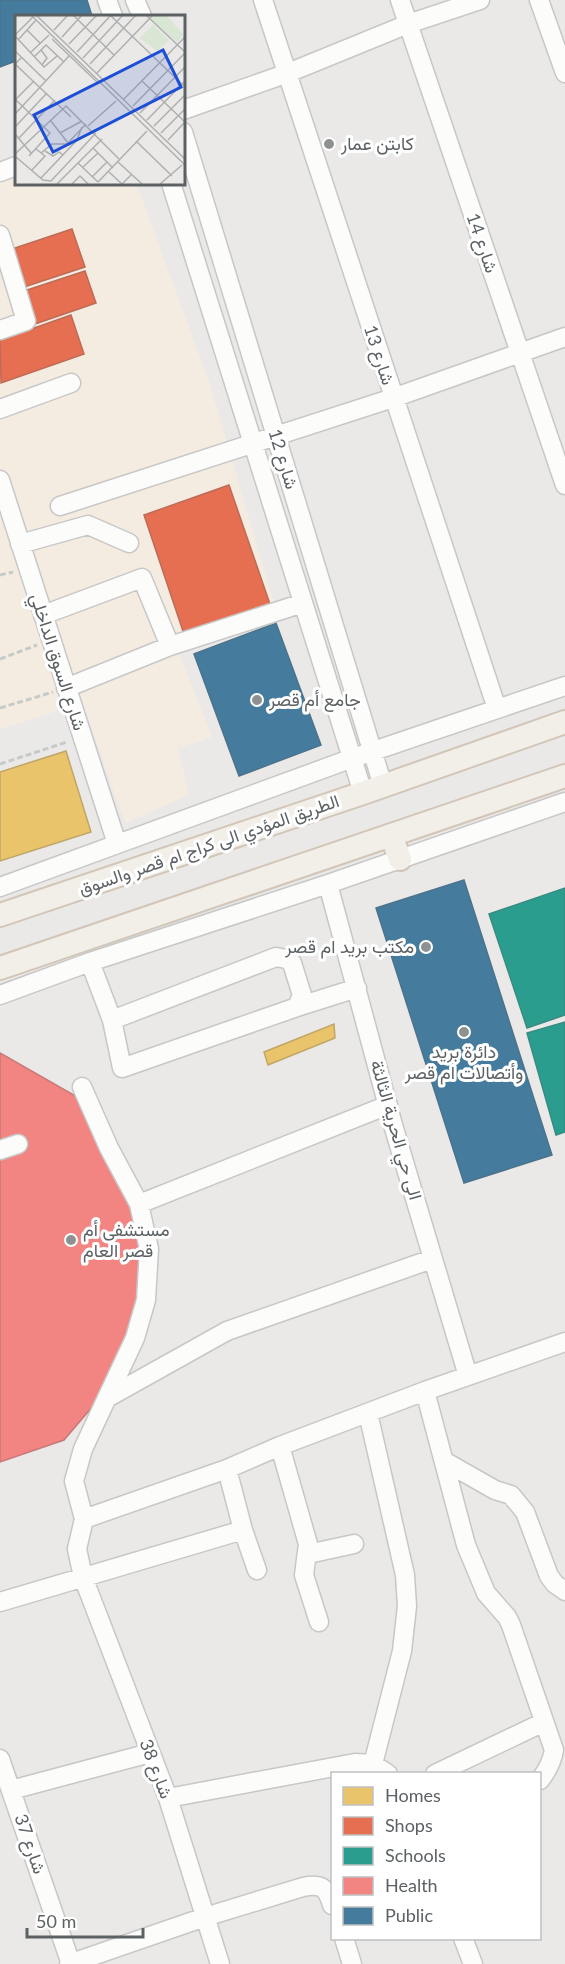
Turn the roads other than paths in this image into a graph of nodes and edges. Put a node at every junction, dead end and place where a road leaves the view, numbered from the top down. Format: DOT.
graph roads {
  1 [pos="107,0"];
  2 [pos="135,0"];
  3 [pos="263,0"];
  4 [pos="400,0"];
  5 [pos="480,0"];
  6 [pos="539,0"];
  7 [pos="113,15"];
  8 [pos="142,15"];
  9 [pos="408,24"];
  10 [pos="288,73"];
  11 [pos="565,73"];
  12 [pos="184,110"];
  13 [pos="184,135"];
  14 [pos="15,166"];
  15 [pos="0,172"];
  16 [pos="171,184"];
  17 [pos="1,242"];
  18 [pos="0,330"];
  19 [pos="565,337"];
  20 [pos="520,352"];
  21 [pos="72,383"];
  22 [pos="393,398"];
  23 [pos="0,409"];
  24 [pos="276,437"];
  25 [pos="254,444"];
  26 [pos="0,480"];
  27 [pos="565,485"];
  28 [pos="60,506"];
  29 [pos="129,543"];
  30 [pos="20,544"];
  31 [pos="303,603"];
  32 [pos="43,615"];
  33 [pos="170,646"];
  34 [pos="565,686"];
  35 [pos="66,688"];
  36 [pos="497,710"];
  37 [pos="565,722"];
  38 [pos="372,752"];
  39 [pos="350,759"];
  40 [pos="565,776"];
  41 [pos="373,790"];
  42 [pos="565,802"];
  43 [pos="391,835"];
  44 [pos="117,844"];
  45 [pos="400,859"];
  46 [pos="328,884"];
  47 [pos="0,887"];
  48 [pos="0,915"];
  49 [pos="90,962"];
  50 [pos="0,968"];
  51 [pos="357,988"];
  52 [pos="0,995"];
  53 [pos="297,1007"];
  54 [pos="109,1012"];
  55 [pos="82,1087"];
  56 [pos="388,1105"];
  57 [pos="18,1144"];
  58 [pos="0,1150"];
  59 [pos="139,1204"];
  60 [pos="432,1259"];
  61 [pos="565,1342"];
  62 [pos="468,1376"];
  63 [pos="425,1391"];
  64 [pos="107,1398"];
  65 [pos="368,1413"];
  66 [pos="280,1446"];
  67 [pos="444,1461"];
  68 [pos="227,1469"];
  69 [pos="84,1519"];
  70 [pos="243,1530"];
  71 [pos="354,1544"];
  72 [pos="308,1554"];
  73 [pos="257,1570"];
  74 [pos="83,1577"];
  75 [pos="565,1591"];
  76 [pos="0,1602"];
  77 [pos="320,1622"];
  78 [pos="544,1722"];
  79 [pos="150,1753"];
  80 [pos="559,1757"];
  81 [pos="0,1759"];
  82 [pos="381,1769"];
  83 [pos="437,1772"];
  84 [pos="541,1779"];
  85 [pos="11,1790"];
  86 [pos="168,1798"];
  87 [pos="331,1900"];
  88 [pos="205,1917"];
  89 [pos="345,1940"];
  90 [pos="465,1940"];
  91 [pos="70,1964"];
  92 [pos="220,1964"];
  93 [pos="352,1964"];
  94 [pos="473,1964"];
  1 -- 7 [label="street"];
  2 -- 8 [label="street"];
  3 -- 10 [label="street, شارع 13"];
  4 -- 9 [label="street, شارع 14"];
  5 -- 9 [label="street"];
  6 -- 11 [label="street"];
  9 -- 10 [label="street"];
  9 -- 20 [label="street, شارع 14"];
  10 -- 12 [label="street"];
  10 -- 22 [label="street, شارع 13"];
  13 -- 24 [label="street, شارع 12"];
  14 -- 15 [label="street"];
  16 -- 25 [label="street, شارع 12"];
  17 -- 18 [label="street"];
  19 -- 20 [label="street"];
  20 -- 22 [label="street"];
  20 -- 27 [label="street, شارع 14"];
  21 -- 23 [label="street"];
  22 -- 24 [label="street"];
  22 -- 36 [label="street, شارع 13"];
  24 -- 25 [label="street"];
  24 -- 38 [label="street, شارع 12"];
  25 -- 28 [label="street"];
  25 -- 31 [label="street, شارع 12"];
  26 -- 30 [label="street, شارع السوق الداخلي"];
  29 -- 30 [label="street"];
  30 -- 32 [label="street, شارع السوق الداخلي"];
  31 -- 33 [label="street"];
  31 -- 39 [label="street, شارع 12"];
  32 -- 33 [label="street"];
  32 -- 35 [label="street, شارع السوق الداخلي"];
  33 -- 35 [label="street"];
  34 -- 36 [label="street"];
  35 -- 44 [label="street, شارع السوق الداخلي"];
  36 -- 38 [label="street"];
  37 -- 41 [label="main road, الطريق المؤدي الى كراج ام قصر والسوق"];
  38 -- 39 [label="street"];
  38 -- 41 [label="street, شارع 12"];
  39 -- 41 [label="street, شارع 12"];
  39 -- 44 [label="street"];
  40 -- 43 [label="main road"];
  41 -- 48 [label="main road, الطريق المؤدي الى كراج ام قصر والسوق"];
  42 -- 45 [label="street"];
  43 -- 45 [label="main road"];
  43 -- 50 [label="main road"];
  44 -- 47 [label="street"];
  45 -- 46 [label="street"];
  46 -- 49 [label="street"];
  46 -- 51 [label="street, الى حي الحرية الثالثة"];
  49 -- 52 [label="street"];
  49 -- 54 [label="street"];
  51 -- 53 [label="street"];
  51 -- 56 [label="street, الى حي الحرية الثالثة"];
  53 -- 54 [label="street"];
  53 -- 54 [label="street"];
  55 -- 59 [label="street"];
  56 -- 59 [label="street"];
  56 -- 60 [label="street, الى حي الحرية الثالثة"];
  57 -- 58 [label="street"];
  59 -- 64 [label="street"];
  60 -- 62 [label="street, الى حي الحرية الثالثة"];
  60 -- 64 [label="street"];
  61 -- 62 [label="street"];
  62 -- 63 [label="street"];
  63 -- 65 [label="street"];
  63 -- 67 [label="street"];
  64 -- 69 [label="street"];
  65 -- 66 [label="street"];
  65 -- 82 [label="street"];
  66 -- 68 [label="street"];
  66 -- 72 [label="street"];
  67 -- 75 [label="street"];
  67 -- 78 [label="street"];
  68 -- 69 [label="street"];
  68 -- 70 [label="street"];
  69 -- 74 [label="street, شارع 38"];
  70 -- 73 [label="street"];
  70 -- 74 [label="street"];
  71 -- 72 [label="street"];
  72 -- 77 [label="street"];
  74 -- 76 [label="street"];
  74 -- 79 [label="street, شارع 38"];
  78 -- 80 [label="street"];
  78 -- 83 [label="street"];
  79 -- 85 [label="street"];
  79 -- 86 [label="street, شارع 38"];
  80 -- 84 [label="street"];
  81 -- 85 [label="street, شارع 37"];
  82 -- 86 [label="street"];
  85 -- 91 [label="street, شارع 37"];
  86 -- 88 [label="street, شارع 38"];
  87 -- 88 [label="street"];
  88 -- 91 [label="street"];
  88 -- 92 [label="street, شارع 38"];
  89 -- 93 [label="street"];
  90 -- 94 [label="street"];
}
